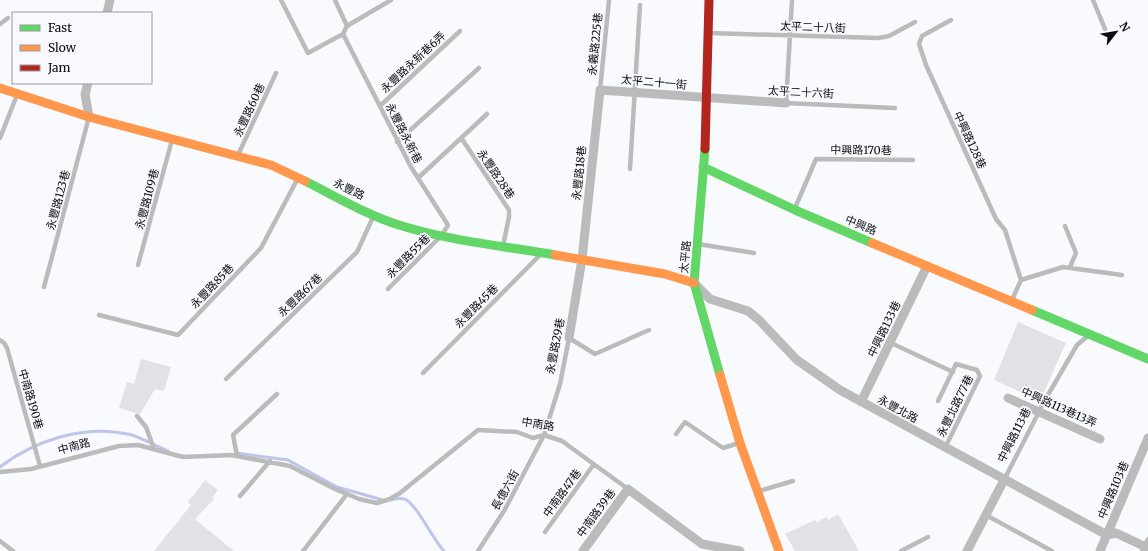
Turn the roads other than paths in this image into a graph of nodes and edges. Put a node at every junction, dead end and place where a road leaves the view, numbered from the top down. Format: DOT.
graph roads {
  1 [pos="110,0"];
  2 [pos="281,0"];
  3 [pos="335,0"];
  4 [pos="391,0"];
  5 [pos="609,0"];
  6 [pos="709,0"];
  7 [pos="792,0"];
  8 [pos="1093,0"];
  9 [pos="640,5"];
  10 [pos="107,12"];
  11 [pos="8,18"];
  12 [pos="951,20"];
  13 [pos="915,22"];
  14 [pos="0,24"];
  15 [pos="347,26"];
  16 [pos="1105,29"];
  17 [pos="460,31"];
  18 [pos="707,33"];
  19 [pos="343,34"];
  20 [pos="789,35"];
  21 [pos="479,68"];
  22 [pos="276,73"];
  23 [pos="88,84"];
  24 [pos="0,88"];
  25 [pos="600,90"];
  26 [pos="635,92"];
  27 [pos="18,94"];
  28 [pos="706,99"];
  29 [pos="786,103"];
  30 [pos="380,106"];
  31 [pos="895,108"];
  32 [pos="487,114"];
  33 [pos="89,117"];
  34 [pos="0,138"];
  35 [pos="173,138"];
  36 [pos="462,139"];
  37 [pos="398,142"];
  38 [pos="238,155"];
  39 [pos="913,160"];
  40 [pos="704,167"];
  41 [pos="630,169"];
  42 [pos="298,178"];
  43 [pos="418,178"];
  44 [pos="795,210"];
  45 [pos="374,215"];
  46 [pos="1065,226"];
  47 [pos="442,235"];
  48 [pos="698,244"];
  49 [pos="503,246"];
  50 [pos="543,252"];
  51 [pos="754,253"];
  52 [pos="582,259"];
  53 [pos="138,265"];
  54 [pos="927,266"];
  55 [pos="1070,267"];
  56 [pos="1122,275"];
  57 [pos="1021,280"];
  58 [pos="694,283"];
  59 [pos="44,287"];
  60 [pos="388,289"];
  61 [pos="1011,302"];
  62 [pos="99,315"];
  63 [pos="649,330"];
  64 [pos="1090,334"];
  65 [pos="569,338"];
  66 [pos="0,340"];
  67 [pos="891,343"];
  68 [pos="1148,359"];
  69 [pos="953,372"];
  70 [pos="423,373"];
  71 [pos="226,380"];
  72 [pos="278,394"];
  73 [pos="1008,398"];
  74 [pos="938,401"];
  75 [pos="861,402"];
  76 [pos="1040,412"];
  77 [pos="137,416"];
  78 [pos="676,434"];
  79 [pos="544,435"];
  80 [pos="1148,438"];
  81 [pos="1100,439"];
  82 [pos="740,443"];
  83 [pos="944,448"];
  84 [pos="154,449"];
  85 [pos="237,456"];
  86 [pos="270,461"];
  87 [pos="594,464"];
  88 [pos="40,466"];
  89 [pos="0,472"];
  90 [pos="1004,480"];
  91 [pos="793,482"];
  92 [pos="628,489"];
  93 [pos="757,491"];
  94 [pos="346,494"];
  95 [pos="240,496"];
  96 [pos="986,515"];
  97 [pos="545,532"];
  98 [pos="1107,535"];
  99 [pos="928,537"];
  100 [pos="0,541"];
  101 [pos="1146,546"];
  102 [pos="13,551"];
  103 [pos="303,551"];
  104 [pos="478,551"];
  105 [pos="583,551"];
  106 [pos="740,551"];
  107 [pos="779,551"];
  108 [pos="901,551"];
  109 [pos="967,551"];
  110 [pos="1052,551"];
  111 [pos="1100,551"];
  1 -- 10 [label="street"];
  2 -- 19 [label="lane"];
  3 -- 15 [label="lane"];
  4 -- 15 [label="lane"];
  5 -- 25 [label="lane, 永義路225巷"];
  6 -- 18 [label="street, 太平路"];
  7 -- 20 [label="lane"];
  8 -- 16 [label="lane"];
  9 -- 26 [label="lane"];
  11 -- 14 [label="lane"];
  12 -- 57 [label="lane, 中興路128巷"];
  13 -- 20 [label="lane, 太平二十八街"];
  15 -- 19 [label="lane"];
  17 -- 30 [label="lane, 永豐路永新巷6弄"];
  18 -- 20 [label="lane, 太平二十八街"];
  18 -- 28 [label="street, 太平路"];
  19 -- 30 [label="lane, 永豐路永新巷"];
  20 -- 29 [label="lane"];
  21 -- 37 [label="lane"];
  22 -- 38 [label="lane, 永豐路60巷"];
  23 -- 33 [label="street"];
  24 -- 27 [label="street, 永豐路"];
  25 -- 26 [label="street, 太平二十一街"];
  25 -- 52 [label="street, 永豐路18巷"];
  26 -- 28 [label="street, 太平二十一街"];
  26 -- 41 [label="lane"];
  27 -- 33 [label="street, 永豐路"];
  27 -- 34 [label="lane"];
  28 -- 29 [label="street, 太平二十六街"];
  28 -- 40 [label="street, 太平路"];
  29 -- 31 [label="lane, 太平二十六街"];
  30 -- 37 [label="lane, 永豐路永新巷"];
  32 -- 36 [label="lane"];
  33 -- 35 [label="street, 永豐路"];
  33 -- 59 [label="lane, 永豐路123巷"];
  35 -- 38 [label="street, 永豐路"];
  35 -- 53 [label="lane, 永豐路109巷"];
  36 -- 43 [label="lane"];
  36 -- 49 [label="lane, 永豐路28巷"];
  37 -- 43 [label="lane, 永豐路永新巷"];
  38 -- 42 [label="street, 永豐路"];
  39 -- 44 [label="lane, 中興路170巷"];
  40 -- 44 [label="street, 中興路"];
  40 -- 48 [label="street, 太平路"];
  42 -- 45 [label="street, 永豐路"];
  42 -- 62 [label="lane, 永豐路85巷"];
  43 -- 47 [label="lane, 永豐路永新巷"];
  44 -- 54 [label="street, 中興路"];
  45 -- 47 [label="street, 永豐路"];
  45 -- 71 [label="lane, 永豐路67巷"];
  46 -- 55 [label="lane"];
  47 -- 49 [label="street, 永豐路"];
  47 -- 60 [label="lane, 永豐路55巷"];
  48 -- 51 [label="lane"];
  48 -- 58 [label="street, 太平路"];
  49 -- 50 [label="street, 永豐路"];
  50 -- 52 [label="street, 永豐路"];
  50 -- 70 [label="lane, 永豐路45巷"];
  52 -- 58 [label="street, 永豐路"];
  52 -- 65 [label="street, 永豐路29巷"];
  54 -- 61 [label="street, 中興路"];
  54 -- 67 [label="street, 中興路133巷"];
  55 -- 56 [label="lane"];
  55 -- 57 [label="lane"];
  57 -- 61 [label="lane"];
  58 -- 75 [label="street, 永豐北路"];
  58 -- 82 [label="street, 太平路"];
  61 -- 64 [label="street, 中興路"];
  63 -- 65 [label="lane"];
  64 -- 68 [label="street, 中興路"];
  64 -- 76 [label="lane, 中興路113巷"];
  65 -- 79 [label="lane, 永豐路29巷"];
  66 -- 88 [label="lane, 中南路190巷"];
  67 -- 69 [label="lane"];
  67 -- 75 [label="street, 中興路133巷"];
  69 -- 74 [label="lane"];
  69 -- 83 [label="lane, 永豐北路77巷"];
  72 -- 85 [label="lane"];
  73 -- 76 [label="street, 中興路113巷13弄"];
  75 -- 83 [label="street, 永豐北路"];
  76 -- 81 [label="street, 中興路113巷13弄"];
  76 -- 90 [label="lane, 中興路113巷"];
  77 -- 84 [label="lane"];
  78 -- 82 [label="lane"];
  79 -- 87 [label="lane, 中南路"];
  79 -- 94 [label="lane, 中南路"];
  79 -- 104 [label="lane, 長億六街"];
  80 -- 98 [label="street, 中興路103巷"];
  82 -- 93 [label="street, 太平路"];
  83 -- 90 [label="street, 永豐北路"];
  84 -- 85 [label="lane, 中南路"];
  84 -- 88 [label="lane, 中南路"];
  85 -- 86 [label="lane, 中南路"];
  86 -- 94 [label="lane, 中南路"];
  86 -- 95 [label="lane"];
  87 -- 92 [label="lane, 中南路"];
  87 -- 97 [label="lane, 中南路47巷"];
  88 -- 89 [label="lane, 中南路"];
  90 -- 96 [label="street, 中興路113巷"];
  90 -- 98 [label="street, 永豐北路"];
  91 -- 93 [label="lane"];
  92 -- 105 [label="street, 中南路39巷"];
  92 -- 106 [label="street, 中南路"];
  93 -- 107 [label="street, 太平路"];
  94 -- 103 [label="lane"];
  96 -- 109 [label="street, 中興路113巷"];
  96 -- 110 [label="lane"];
  98 -- 101 [label="street"];
  98 -- 111 [label="street, 中興路103巷"];
  99 -- 108 [label="lane"];
  100 -- 102 [label="lane"];
}
